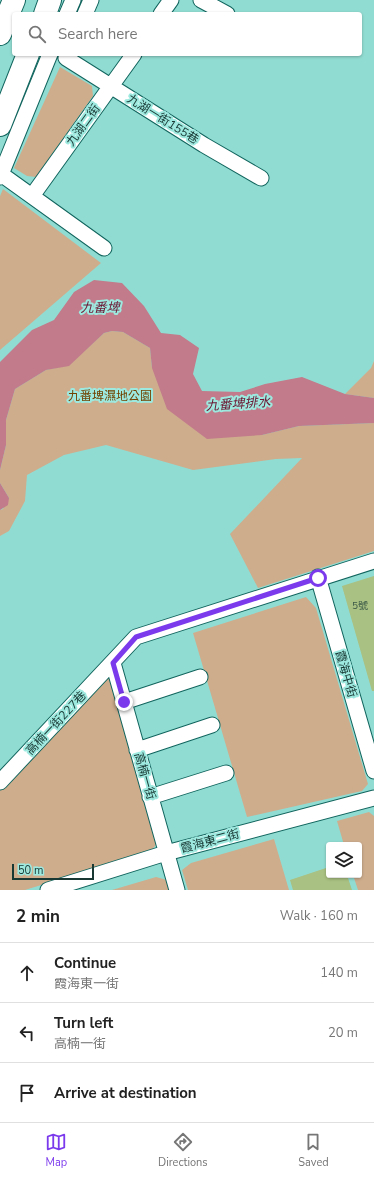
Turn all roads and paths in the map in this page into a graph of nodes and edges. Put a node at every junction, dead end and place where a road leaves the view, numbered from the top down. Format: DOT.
graph roads {
  1 [pos="14,0"];
  2 [pos="50,0"];
  3 [pos="73,0"];
  4 [pos="91,0"];
  5 [pos="171,0"];
  6 [pos="201,0"];
  7 [pos="46,12"];
  8 [pos="68,12"];
  9 [pos="86,12"];
  10 [pos="162,12"];
  11 [pos="223,12"];
  12 [pos="0,34"];
  13 [pos="27,56"];
  14 [pos="49,56"];
  15 [pos="67,56"];
  16 [pos="133,56"];
  17 [pos="111,87"];
  18 [pos="0,125"];
  19 [pos="1,175"];
  20 [pos="262,178"];
  21 [pos="32,196"];
  22 [pos="104,248"];
  23 [pos="374,561"];
  24 [pos="318,578"];
  25 [pos="113,663"];
  26 [pos="200,677"];
  27 [pos="124,702"];
  28 [pos="212,725"];
  29 [pos="137,750"];
  30 [pos="374,771"];
  31 [pos="226,772"];
  32 [pos="0,782"];
  33 [pos="150,797"];
  34 [pos="374,798"];
  35 [pos="166,853"];
  36 [pos="48,890"];
  37 [pos="177,890"];
  1 -- 12 [label="highway"];
  2 -- 7 [label="highway"];
  3 -- 8 [label="street"];
  4 -- 9 [label="street"];
  5 -- 10 [label="street"];
  6 -- 11 [label="street"];
  13 -- 18 [label="highway"];
  14 -- 19 [label="street"];
  15 -- 17 [label="street, 九湖一街155巷"];
  16 -- 17 [label="street, 九湖二街"];
  17 -- 20 [label="street, 九湖一街155巷"];
  17 -- 21 [label="street, 九湖二街"];
  19 -- 21 [label="street"];
  21 -- 22 [label="street"];
  23 -- 24 [label="street, 高楠一街227巷"];
  24 -- 25 [label="street, 高楠一街227巷"];
  24 -- 30 [label="street, 霞海中街"];
  25 -- 27 [label="street, 高楠一街"];
  25 -- 32 [label="street, 高楠一街227巷"];
  26 -- 27 [label="street"];
  27 -- 29 [label="street, 高楠一街"];
  28 -- 29 [label="street"];
  29 -- 33 [label="street, 高楠一街"];
  31 -- 33 [label="street"];
  33 -- 35 [label="street, 高楠一街"];
  34 -- 35 [label="street, 霞海東二街"];
  35 -- 36 [label="street, 霞海東二街"];
  35 -- 37 [label="street, 高楠一街"];
}
